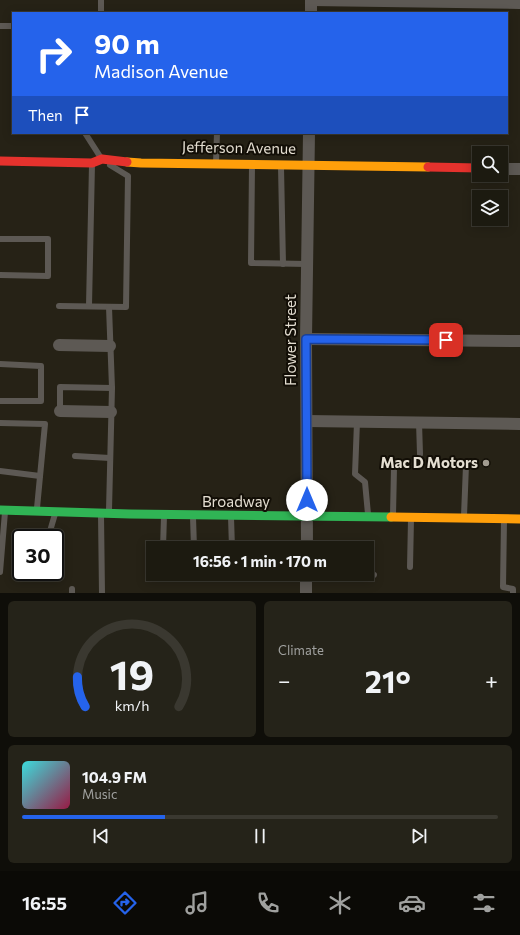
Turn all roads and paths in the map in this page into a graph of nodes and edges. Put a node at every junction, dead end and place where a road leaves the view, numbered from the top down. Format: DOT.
graph roads {
  1 [pos="101,0"];
  2 [pos="311,0"];
  3 [pos="520,3"];
  4 [pos="101,12"];
  5 [pos="310,12"];
  6 [pos="0,26"];
  7 [pos="12,26"];
  8 [pos="86,134"];
  9 [pos="217,134"];
  10 [pos="309,134"];
  11 [pos="102,159"];
  12 [pos="0,161"];
  13 [pos="92,163"];
  14 [pos="216,164"];
  15 [pos="252,165"];
  16 [pos="281,165"];
  17 [pos="309,166"];
  18 [pos="472,168"];
  19 [pos="508,169"];
  20 [pos="520,169"];
  21 [pos="0,239"];
  22 [pos="283,264"];
  23 [pos="307,264"];
  24 [pos="0,275"];
  25 [pos="59,306"];
  26 [pos="90,306"];
  27 [pos="109,307"];
  28 [pos="306,339"];
  29 [pos="520,341"];
  30 [pos="59,345"];
  31 [pos="110,346"];
  32 [pos="0,364"];
  33 [pos="112,388"];
  34 [pos="0,401"];
  35 [pos="60,411"];
  36 [pos="111,412"];
  37 [pos="307,421"];
  38 [pos="357,422"];
  39 [pos="419,422"];
  40 [pos="0,423"];
  41 [pos="520,424"];
  42 [pos="420,454"];
  43 [pos="75,456"];
  44 [pos="110,458"];
  45 [pos="466,465"];
  46 [pos="394,468"];
  47 [pos="0,471"];
  48 [pos="40,476"];
  49 [pos="3,511"];
  50 [pos="37,512"];
  51 [pos="55,512"];
  52 [pos="105,514"];
  53 [pos="164,515"];
  54 [pos="231,515"];
  55 [pos="193,516"];
  56 [pos="307,516"];
  57 [pos="368,516"];
  58 [pos="393,517"];
  59 [pos="411,517"];
  60 [pos="464,518"];
  61 [pos="504,518"];
  62 [pos="520,518"];
  63 [pos="50,529"];
  64 [pos="163,541"];
  65 [pos="194,541"];
  66 [pos="232,541"];
  67 [pos="307,541"];
  68 [pos="410,567"];
  69 [pos="0,572"];
  70 [pos="306,581"];
  71 [pos="102,593"];
  72 [pos="306,593"];
  73 [pos="513,593"];
  1 -- 4 [label="lane"];
  2 -- 3 [label="street"];
  2 -- 5 [label="street"];
  6 -- 7 [label="lane"];
  8 -- 11 [label="lane"];
  9 -- 14 [label="lane"];
  10 -- 17 [label="street, Flower Street"];
  11 -- 13 [label="main road, Jefferson Avenue"];
  11 -- 14 [label="main road, Jefferson Avenue"];
  11 -- 27 [label="lane"];
  12 -- 13 [label="main road, Jefferson Avenue"];
  13 -- 26 [label="lane"];
  14 -- 15 [label="main road, Jefferson Avenue"];
  15 -- 16 [label="main road, Jefferson Avenue"];
  15 -- 22 [label="lane"];
  16 -- 17 [label="main road, Jefferson Avenue"];
  16 -- 22 [label="lane"];
  17 -- 18 [label="main road, Jefferson Avenue"];
  17 -- 23 [label="street, Flower Street"];
  19 -- 20 [label="street"];
  21 -- 24 [label="lane"];
  22 -- 23 [label="lane"];
  23 -- 28 [label="street, Flower Street"];
  25 -- 26 [label="lane"];
  26 -- 27 [label="lane"];
  27 -- 31 [label="lane"];
  28 -- 29 [label="street"];
  28 -- 37 [label="street, Flower Street"];
  30 -- 31 [label="street"];
  31 -- 33 [label="lane"];
  32 -- 34 [label="lane"];
  33 -- 35 [label="lane"];
  33 -- 36 [label="lane"];
  35 -- 36 [label="street"];
  36 -- 44 [label="lane"];
  37 -- 38 [label="street"];
  37 -- 56 [label="street, Flower Street"];
  38 -- 39 [label="street"];
  38 -- 57 [label="lane"];
  39 -- 41 [label="street"];
  39 -- 42 [label="lane"];
  40 -- 48 [label="lane"];
  43 -- 44 [label="lane"];
  44 -- 52 [label="lane"];
  45 -- 60 [label="lane"];
  46 -- 58 [label="lane"];
  47 -- 48 [label="lane"];
  48 -- 50 [label="lane"];
  49 -- 50 [label="main road, Broadway"];
  49 -- 69 [label="lane"];
  50 -- 51 [label="main road, Broadway"];
  51 -- 52 [label="main road, Broadway"];
  51 -- 63 [label="lane"];
  52 -- 53 [label="main road, Broadway"];
  52 -- 71 [label="lane"];
  53 -- 55 [label="main road, Broadway"];
  53 -- 64 [label="lane"];
  54 -- 55 [label="main road, Broadway"];
  54 -- 56 [label="main road, Broadway"];
  54 -- 66 [label="lane"];
  55 -- 65 [label="lane"];
  56 -- 57 [label="main road, Broadway"];
  56 -- 67 [label="street, Flower Street"];
  57 -- 58 [label="main road, Broadway"];
  58 -- 59 [label="main road, Broadway"];
  59 -- 60 [label="main road, Broadway"];
  59 -- 68 [label="lane"];
  60 -- 61 [label="main road, Broadway"];
  61 -- 62 [label="main road, Broadway"];
  61 -- 73 [label="lane"];
  70 -- 72 [label="street"];
}
